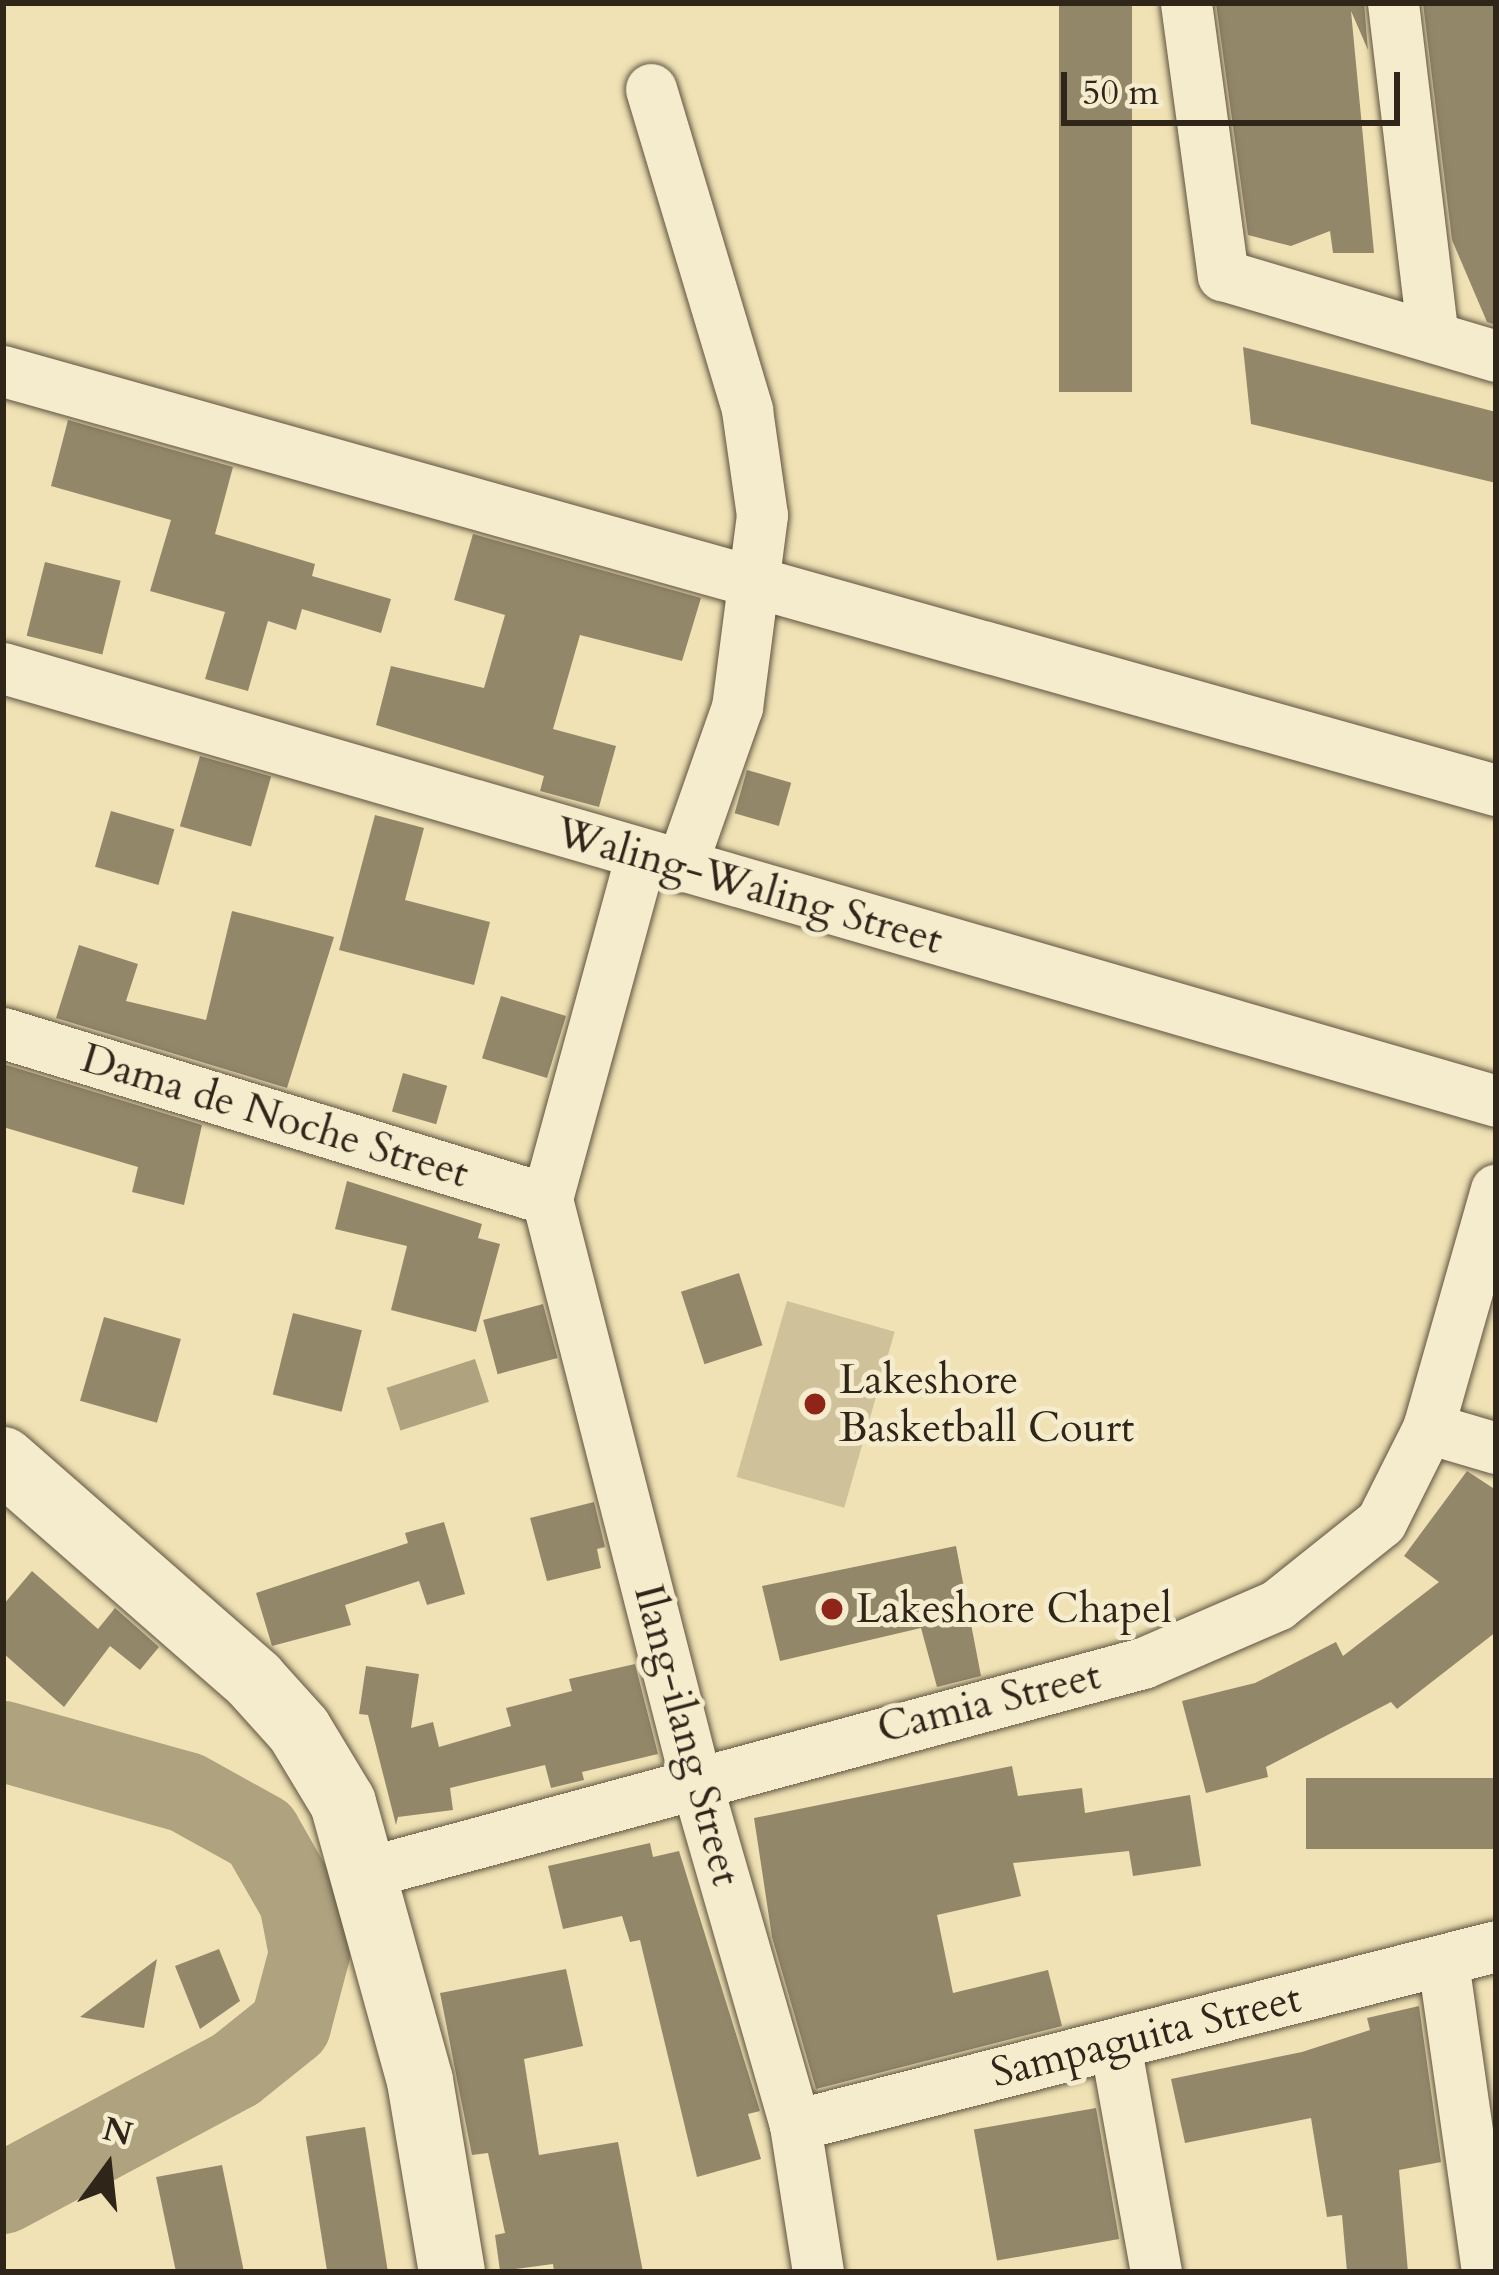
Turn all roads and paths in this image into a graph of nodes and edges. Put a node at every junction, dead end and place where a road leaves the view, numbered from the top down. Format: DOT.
graph roads {
  1 [pos="1186,3"];
  2 [pos="1393,3"];
  3 [pos="651,88"];
  4 [pos="1433,337"];
  5 [pos="1496,356"];
  6 [pos="3,371"];
  7 [pos="759,581"];
  8 [pos="3,668"];
  9 [pos="1496,790"];
  10 [pos="661,860"];
  11 [pos="3,1033"];
  12 [pos="1496,1101"];
  13 [pos="1496,1189"];
  14 [pos="548,1199"];
  15 [pos="1428,1428"];
  16 [pos="1496,1448"];
  17 [pos="3,1460"];
  18 [pos="696,1782"];
  19 [pos="364,1873"];
  20 [pos="1496,1946"];
  21 [pos="1443,1962"];
  22 [pos="1115,2044"];
  23 [pos="795,2125"];
  24 [pos="452,2272"];
  25 [pos="818,2272"];
  26 [pos="1156,2272"];
  27 [pos="1487,2272"];
  1 -- 4 [label="street"];
  2 -- 4 [label="street"];
  3 -- 7 [label="street"];
  4 -- 5 [label="street"];
  6 -- 7 [label="street"];
  7 -- 9 [label="street"];
  7 -- 10 [label="street"];
  8 -- 10 [label="street, Waling-Waling Street"];
  10 -- 12 [label="street, Waling-Waling Street"];
  10 -- 14 [label="street"];
  11 -- 14 [label="street, Dama de Noche Street"];
  13 -- 15 [label="street, Camia Street"];
  14 -- 18 [label="street, Ilang-ilang Street"];
  15 -- 16 [label="street"];
  15 -- 18 [label="street, Camia Street"];
  17 -- 19 [label="street"];
  18 -- 19 [label="street, Camia Street"];
  18 -- 23 [label="street, Ilang-ilang Street"];
  19 -- 24 [label="street"];
  20 -- 21 [label="street, Sampaguita Street"];
  21 -- 22 [label="street, Sampaguita Street"];
  21 -- 27 [label="street"];
  22 -- 23 [label="street, Sampaguita Street"];
  22 -- 26 [label="street"];
  23 -- 25 [label="street, Ilang-ilang Street"];
}
